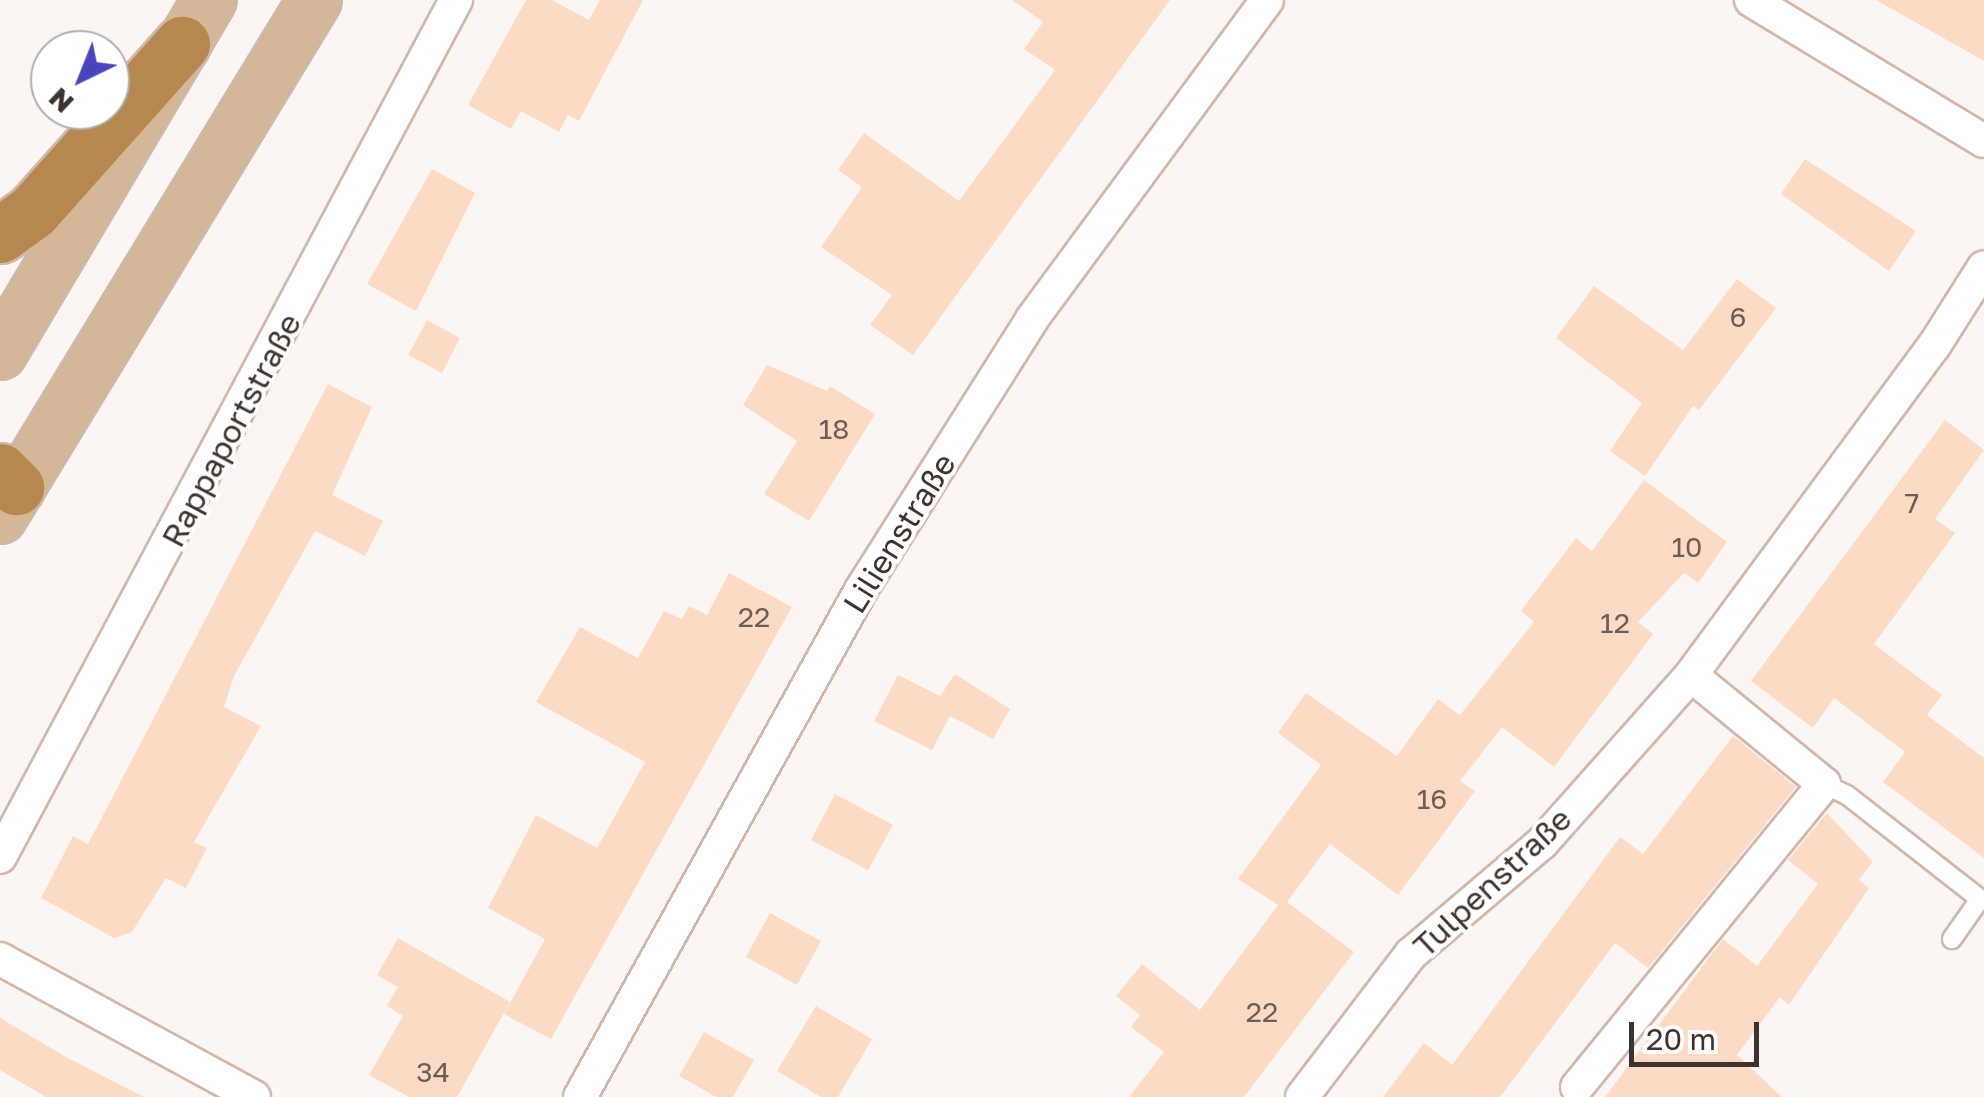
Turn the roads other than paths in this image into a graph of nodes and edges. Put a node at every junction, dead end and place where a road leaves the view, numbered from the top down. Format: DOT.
graph roads {
  1 [pos="314,0"];
  2 [pos="456,0"];
  3 [pos="1267,0"];
  4 [pos="1751,0"];
  5 [pos="196,22"];
  6 [pos="1984,141"];
  7 [pos="0,235"];
  8 [pos="1984,268"];
  9 [pos="0,353"];
  10 [pos="4,490"];
  11 [pos="1691,675"];
  12 [pos="1824,784"];
  13 [pos="0,858"];
  14 [pos="1952,939"];
  15 [pos="0,959"];
  16 [pos="1577,1087"];
  17 [pos="254,1097"];
  18 [pos="580,1097"];
  19 [pos="1302,1097"];
  1 -- 10 [label="main road"];
  2 -- 13 [label="street, Rappaportstraße"];
  3 -- 18 [label="street, Lilienstraße"];
  4 -- 6 [label="street"];
  5 -- 7 [label="highway"];
  5 -- 9 [label="main road"];
  8 -- 11 [label="street, Tulpenstraße"];
  11 -- 12 [label="street"];
  11 -- 19 [label="street, Tulpenstraße"];
  12 -- 14 [label="lane"];
  12 -- 16 [label="street"];
  15 -- 17 [label="street"];
}
